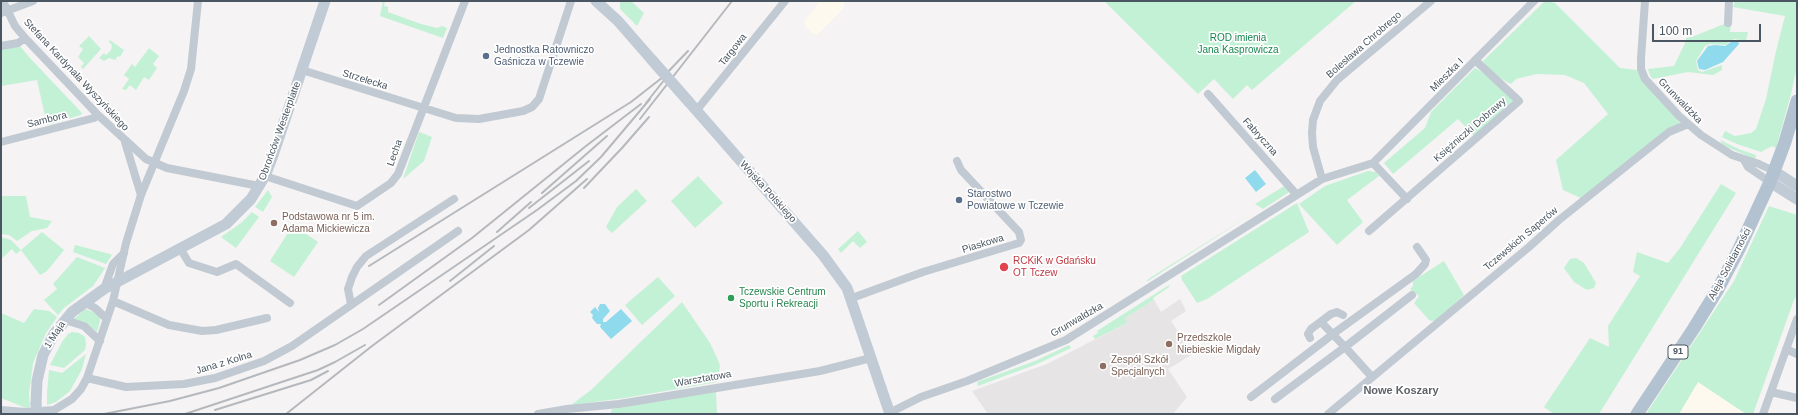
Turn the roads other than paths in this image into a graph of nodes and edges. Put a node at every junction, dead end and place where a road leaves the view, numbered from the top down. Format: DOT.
graph roads {
  1 [pos="3,1"];
  2 [pos="33,1"];
  3 [pos="198,1"];
  4 [pos="325,1"];
  5 [pos="465,1"];
  6 [pos="571,1"];
  7 [pos="596,1"];
  8 [pos="785,1"];
  9 [pos="1431,1"];
  10 [pos="1534,1"];
  11 [pos="1645,1"];
  12 [pos="1730,1"];
  13 [pos="4,12"];
  14 [pos="1728,23"];
  15 [pos="25,38"];
  16 [pos="1,46"];
  17 [pos="1475,60"];
  18 [pos="302,70"];
  19 [pos="1208,94"];
  20 [pos="1797,101"];
  21 [pos="422,108"];
  22 [pos="696,111"];
  23 [pos="98,115"];
  24 [pos="1688,124"];
  25 [pos="124,141"];
  26 [pos="1,142"];
  27 [pos="957,162"];
  28 [pos="155,163"];
  29 [pos="1373,163"];
  30 [pos="265,176"];
  31 [pos="1772,177"];
  32 [pos="1322,179"];
  33 [pos="259,186"];
  34 [pos="1797,186"];
  35 [pos="1296,194"];
  36 [pos="141,195"];
  37 [pos="454,199"];
  38 [pos="1407,199"];
  39 [pos="1797,199"];
  40 [pos="458,231"];
  41 [pos="1369,232"];
  42 [pos="1416,247"];
  43 [pos="180,248"];
  44 [pos="124,252"];
  45 [pos="117,282"];
  46 [pos="104,289"];
  47 [pos="1412,295"];
  48 [pos="852,298"];
  49 [pos="84,302"];
  50 [pos="113,302"];
  51 [pos="290,303"];
  52 [pos="351,304"];
  53 [pos="1343,315"];
  54 [pos="267,318"];
  55 [pos="1797,318"];
  56 [pos="107,319"];
  57 [pos="65,320"];
  58 [pos="1321,322"];
  59 [pos="1332,334"];
  60 [pos="1310,338"];
  61 [pos="100,341"];
  62 [pos="1345,347"];
  63 [pos="1786,349"];
  64 [pos="1797,354"];
  65 [pos="871,358"];
  66 [pos="1372,377"];
  67 [pos="87,378"];
  68 [pos="1771,392"];
  69 [pos="1251,397"];
  70 [pos="1797,398"];
  71 [pos="1275,399"];
  72 [pos="1,409"];
  73 [pos="36,409"];
  74 [pos="538,414"];
  75 [pos="889,414"];
  76 [pos="1328,414"];
  77 [pos="1637,414"];
  78 [pos="1763,414"];
  1 -- 13 [label="street, Stefana Kardynała Wyszyńskiego"];
  2 -- 13 [label="street"];
  3 -- 28 [label="street"];
  4 -- 18 [label="street, Obrońców Westerplatte"];
  5 -- 21 [label="street, Lecha"];
  6 -- 21 [label="street, Strzelecka"];
  7 -- 22 [label="street, Wojska Polskiego, bridge"];
  8 -- 22 [label="street, Targowa"];
  9 -- 32 [label="street, Bolesława Chrobrego"];
  10 -- 17 [label="street, Mieszka I"];
  11 -- 24 [label="street, Grunwaldzka"];
  12 -- 14 [label="street"];
  13 -- 15 [label="street, Stefana Kardynała Wyszyńskiego"];
  15 -- 16 [label="street"];
  15 -- 23 [label="street, Stefana Kardynała Wyszyńskiego"];
  17 -- 29 [label="street, Mieszka I"];
  17 -- 38 [label="street, Księżniczki Dobrawy"];
  18 -- 21 [label="street, Strzelecka"];
  18 -- 30 [label="street, Obrońców Westerplatte"];
  19 -- 35 [label="street, Fabryczna"];
  20 -- 31 [label="main road, Aleja Solidarności / 91"];
  21 -- 30 [label="street, Lecha"];
  22 -- 48 [label="street, Wojska Polskiego"];
  23 -- 25 [label="street, Stefana Kardynała Wyszyńskiego"];
  23 -- 26 [label="street, Sambora"];
  24 -- 31 [label="street, Grunwaldzka"];
  24 -- 66 [label="street, Tczewskich Saperów"];
  25 -- 28 [label="street, Stefana Kardynała Wyszyńskiego"];
  25 -- 36 [label="street, Stefana Kardynała Wyszyńskiego"];
  27 -- 48 [label="street, Piaskowa"];
  28 -- 33 [label="street, Stefana Kardynała Wyszyńskiego"];
  28 -- 36 [label="street"];
  29 -- 32 [label="street"];
  29 -- 38 [label="street"];
  30 -- 33 [label="street, Obrońców Westerplatte"];
  31 -- 34 [label="street"];
  31 -- 39 [label="street"];
  31 -- 77 [label="main road, Aleja Solidarności / 91"];
  32 -- 35 [label="street, Grunwaldzka"];
  33 -- 43 [label="street, Obrońców Westerplatte"];
  35 -- 75 [label="street, Grunwaldzka"];
  36 -- 44 [label="street"];
  37 -- 52 [label="street"];
  38 -- 41 [label="street, Księżniczki Dobrawy"];
  40 -- 52 [label="street, Jana z Kolna"];
  42 -- 59 [label="street"];
  43 -- 45 [label="street, Obrońców Westerplatte"];
  43 -- 51 [label="street"];
  44 -- 45 [label="street"];
  44 -- 46 [label="street"];
  45 -- 46 [label="street, 1 Maja"];
  45 -- 50 [label="street"];
  46 -- 49 [label="street, 1 Maja"];
  47 -- 62 [label="street"];
  48 -- 65 [label="street, Wojska Polskiego"];
  49 -- 56 [label="street"];
  49 -- 57 [label="street, 1 Maja"];
  50 -- 54 [label="street"];
  50 -- 56 [label="street"];
  52 -- 67 [label="street, Jana z Kolna"];
  53 -- 58 [label="street"];
  55 -- 63 [label="street"];
  56 -- 61 [label="street"];
  57 -- 61 [label="street"];
  57 -- 73 [label="street, 1 Maja"];
  58 -- 59 [label="street"];
  58 -- 60 [label="street"];
  59 -- 62 [label="street"];
  59 -- 69 [label="street"];
  61 -- 67 [label="street"];
  62 -- 66 [label="street"];
  62 -- 71 [label="street"];
  63 -- 64 [label="street"];
  63 -- 68 [label="street"];
  65 -- 74 [label="street, Warsztatowa"];
  65 -- 75 [label="street, Wojska Polskiego"];
  66 -- 76 [label="street, Tczewskich Saperów"];
  67 -- 72 [label="street"];
  68 -- 70 [label="street"];
  68 -- 78 [label="street"];
}
